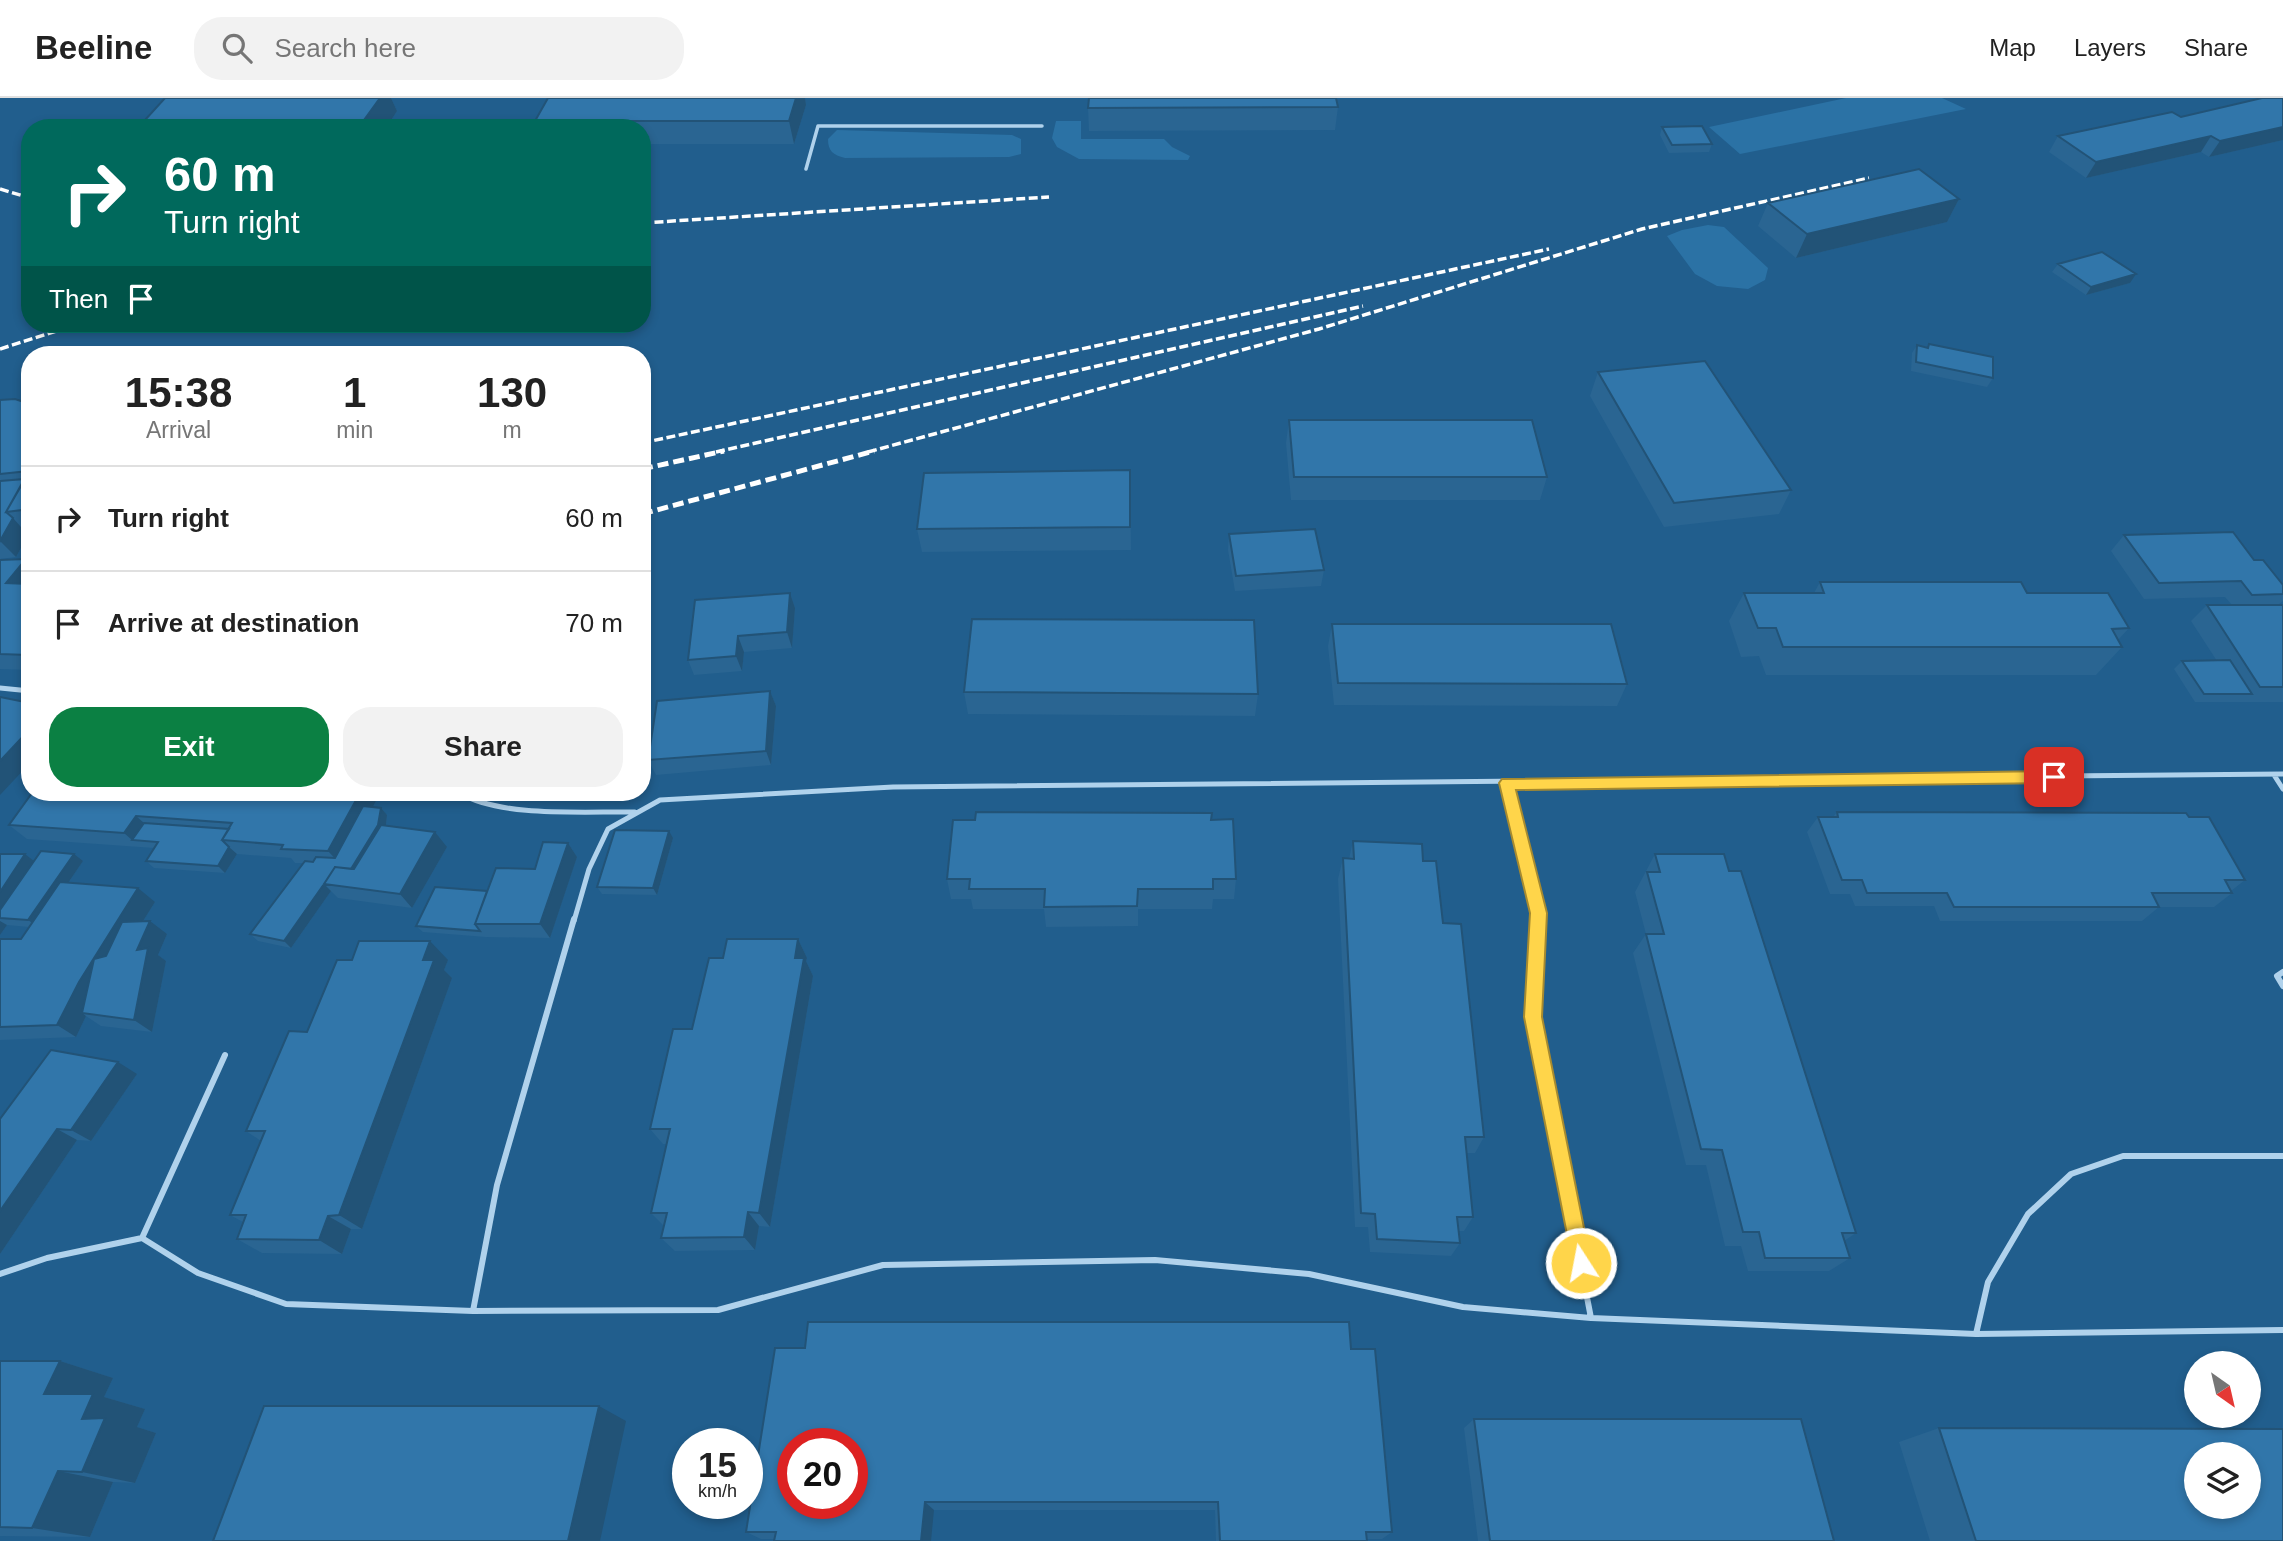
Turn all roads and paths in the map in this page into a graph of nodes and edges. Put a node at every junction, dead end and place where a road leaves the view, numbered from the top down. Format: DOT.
graph roads {
  1 [pos="1042,126"];
  2 [pos="806,169"];
  3 [pos="0,688"];
  4 [pos="21,690"];
  5 [pos="2274,775"];
  6 [pos="2283,775"];
  7 [pos="1507,783"];
  8 [pos="2283,789"];
  9 [pos="476,801"];
  10 [pos="636,812"];
  11 [pos="2283,972"];
  12 [pos="2283,986"];
  13 [pos="225,1055"];
  14 [pos="2283,1156"];
  15 [pos="142,1238"];
  16 [pos="0,1274"];
  17 [pos="473,1311"];
  18 [pos="1591,1318"];
  19 [pos="2283,1330"];
  20 [pos="1976,1334"];
  1 -- 2 [label="lane"];
  3 -- 4 [label="lane"];
  5 -- 6 [label="lane"];
  5 -- 7 [label="lane"];
  5 -- 8 [label="lane"];
  7 -- 10 [label="lane"];
  7 -- 18 [label="lane"];
  9 -- 10 [label="lane"];
  10 -- 17 [label="lane"];
  11 -- 12 [label="lane"];
  13 -- 15 [label="lane"];
  14 -- 20 [label="lane"];
  15 -- 16 [label="lane"];
  15 -- 17 [label="lane"];
  17 -- 18 [label="lane"];
  18 -- 20 [label="lane"];
  19 -- 20 [label="lane"];
}
